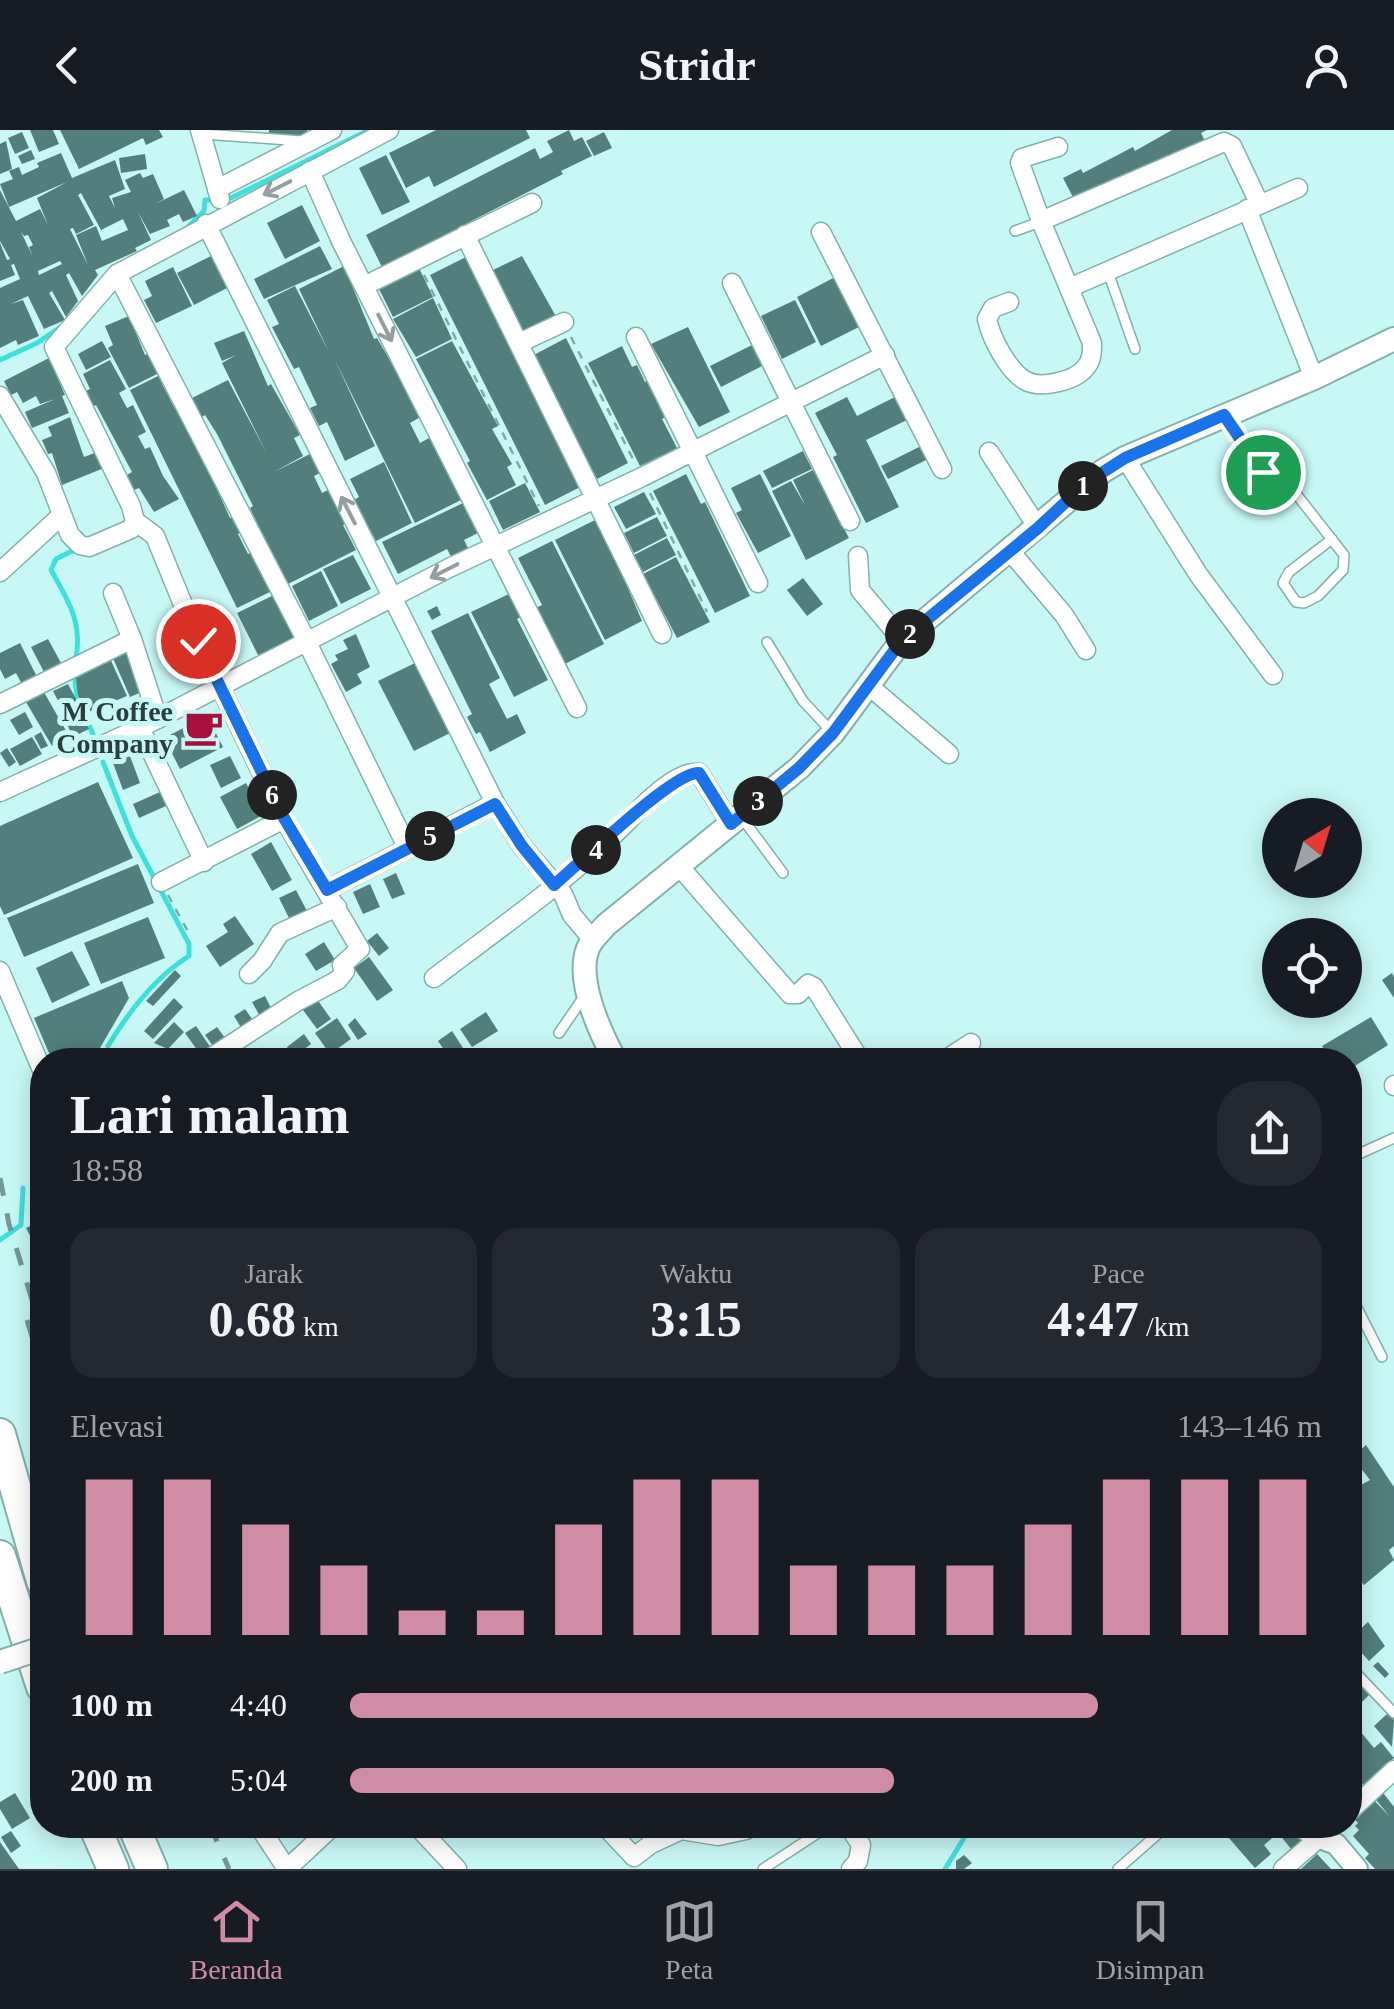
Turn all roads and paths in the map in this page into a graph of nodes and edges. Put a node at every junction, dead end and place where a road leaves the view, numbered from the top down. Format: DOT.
graph roads {
  1 [pos="332,130"];
  2 [pos="389,130"];
  3 [pos="200,132"];
  4 [pos="314,136"];
  5 [pos="1058,148"];
  6 [pos="310,171"];
  7 [pos="1298,188"];
  8 [pos="217,190"];
  9 [pos="532,202"];
  10 [pos="1253,206"];
  11 [pos="226,214"];
  12 [pos="1041,222"];
  13 [pos="206,224"];
  14 [pos="1015,230"];
  15 [pos="821,232"];
  16 [pos="466,235"];
  17 [pos="417,260"];
  18 [pos="1108,272"];
  19 [pos="117,274"];
  20 [pos="732,282"];
  21 [pos="364,286"];
  22 [pos="1069,288"];
  23 [pos="1009,302"];
  24 [pos="564,322"];
  25 [pos="636,338"];
  26 [pos="1394,339"];
  27 [pos="519,343"];
  28 [pos="1135,349"];
  29 [pos="885,355"];
  30 [pos="1314,378"];
  31 [pos="0,396"];
  32 [pos="790,401"];
  33 [pos="1224,415"];
  34 [pos="692,451"];
  35 [pos="990,452"];
  36 [pos="1125,458"];
  37 [pos="942,469"];
  38 [pos="642,477"];
  39 [pos="596,498"];
  40 [pos="62,515"];
  41 [pos="135,521"];
  42 [pos="850,521"];
  43 [pos="547,522"];
  44 [pos="1038,528"];
  45 [pos="1332,540"];
  46 [pos="496,546"];
  47 [pos="1010,551"];
  48 [pos="858,556"];
  49 [pos="0,572"];
  50 [pos="758,583"];
  51 [pos="112,593"];
  52 [pos="392,598"];
  53 [pos="707,612"];
  54 [pos="662,634"];
  55 [pos="132,639"];
  56 [pos="902,640"];
  57 [pos="306,642"];
  58 [pos="767,642"];
  59 [pos="1086,650"];
  60 [pos="1273,675"];
  61 [pos="220,685"];
  62 [pos="869,686"];
  63 [pos="0,704"];
  64 [pos="577,708"];
  65 [pos="158,718"];
  66 [pos="140,728"];
  67 [pos="833,733"];
  68 [pos="949,754"];
  69 [pos="0,792"];
  70 [pos="495,804"];
  71 [pos="284,818"];
  72 [pos="736,820"];
  73 [pos="408,847"];
  74 [pos="204,862"];
  75 [pos="679,866"];
  76 [pos="783,873"];
  77 [pos="161,882"];
  78 [pos="554,885"];
  79 [pos="332,898"];
  80 [pos="191,938"];
  81 [pos="593,940"];
  82 [pos="0,971"];
  83 [pos="249,974"];
  84 [pos="434,978"];
  85 [pos="587,991"];
  86 [pos="559,1033"];
  87 [pos="971,1043"];
  88 [pos="33,1048"];
  89 [pos="226,1048"];
  90 [pos="608,1048"];
  91 [pos="852,1048"];
  92 [pos="963,1048"];
  93 [pos="1394,1138"];
  94 [pos="1362,1153"];
  95 [pos="1362,1318"];
  96 [pos="1382,1357"];
  97 [pos="0,1434"];
  98 [pos="30,1539"];
  99 [pos="0,1556"];
  100 [pos="30,1650"];
  101 [pos="30,1652"];
  102 [pos="0,1662"];
  103 [pos="1362,1679"];
  104 [pos="1394,1713"];
  105 [pos="1394,1770"];
  106 [pos="1362,1800"];
  107 [pos="100,1838"];
  108 [pos="139,1838"];
  109 [pos="267,1838"];
  110 [pos="320,1838"];
  111 [pos="428,1838"];
  112 [pos="616,1838"];
  113 [pos="664,1838"];
  114 [pos="810,1838"];
  115 [pos="857,1838"];
  116 [pos="1153,1838"];
  117 [pos="1319,1838"];
  118 [pos="1332,1838"];
  119 [pos="113,1869"];
  120 [pos="152,1869"];
  121 [pos="287,1869"];
  122 [pos="457,1869"];
  123 [pos="763,1869"];
  124 [pos="851,1869"];
  125 [pos="1118,1869"];
  126 [pos="1283,1869"];
  127 [pos="1356,1869"];
  1 -- 4 [label="street"];
  2 -- 6 [label="street"];
  3 -- 4 [label="lane"];
  3 -- 8 [label="street"];
  4 -- 8 [label="street"];
  5 -- 12 [label="street"];
  6 -- 11 [label="street, one-way"];
  6 -- 21 [label="street"];
  7 -- 10 [label="street"];
  8 -- 11 [label="street"];
  9 -- 16 [label="street"];
  10 -- 12 [label="street"];
  10 -- 18 [label="street"];
  10 -- 30 [label="street"];
  11 -- 13 [label="street"];
  12 -- 14 [label="lane"];
  12 -- 22 [label="street"];
  13 -- 19 [label="street"];
  52 -- 13 [label="street, one-way"];
  15 -- 29 [label="street"];
  16 -- 17 [label="street"];
  16 -- 27 [label="street"];
  17 -- 21 [label="street"];
  17 -- 43 [label="path"];
  18 -- 22 [label="street"];
  18 -- 28 [label="lane"];
  19 -- 41 [label="street"];
  19 -- 57 [label="street"];
  20 -- 32 [label="street"];
  21 -- 46 [label="street, one-way"];
  22 -- 23 [label="street"];
  24 -- 27 [label="street"];
  24 -- 38 [label="path"];
  25 -- 34 [label="street"];
  26 -- 30 [label="main road"];
  27 -- 39 [label="street"];
  29 -- 32 [label="street"];
  29 -- 37 [label="street"];
  30 -- 33 [label="main road"];
  31 -- 40 [label="street"];
  32 -- 34 [label="street"];
  32 -- 42 [label="street"];
  33 -- 36 [label="main road"];
  33 -- 45 [label="lane"];
  34 -- 38 [label="street"];
  34 -- 50 [label="street"];
  35 -- 44 [label="street"];
  36 -- 44 [label="main road"];
  36 -- 60 [label="street"];
  38 -- 39 [label="street"];
  38 -- 53 [label="path"];
  39 -- 43 [label="street"];
  39 -- 54 [label="street"];
  40 -- 41 [label="street"];
  40 -- 49 [label="street"];
  41 -- 61 [label="street"];
  43 -- 46 [label="street"];
  44 -- 47 [label="main road"];
  45 -- 45 [label="lane"];
  46 -- 52 [label="street, one-way"];
  46 -- 64 [label="street"];
  47 -- 56 [label="main road"];
  47 -- 59 [label="street"];
  48 -- 56 [label="street"];
  51 -- 55 [label="street"];
  52 -- 57 [label="street"];
  52 -- 70 [label="street"];
  55 -- 63 [label="street"];
  55 -- 65 [label="street"];
  56 -- 62 [label="main road"];
  57 -- 61 [label="street"];
  57 -- 73 [label="street"];
  58 -- 67 [label="lane"];
  61 -- 65 [label="street"];
  61 -- 71 [label="street"];
  62 -- 67 [label="main road"];
  62 -- 68 [label="street"];
  65 -- 66 [label="street"];
  66 -- 69 [label="street"];
  66 -- 74 [label="street"];
  67 -- 72 [label="main road"];
  70 -- 73 [label="street"];
  70 -- 78 [label="street"];
  71 -- 74 [label="street"];
  71 -- 79 [label="street"];
  72 -- 75 [label="main road"];
  72 -- 76 [label="lane"];
  72 -- 78 [label="street"];
  73 -- 79 [label="street"];
  74 -- 77 [label="street"];
  75 -- 81 [label="main road"];
  75 -- 91 [label="street"];
  77 -- 80 [label="path"];
  78 -- 81 [label="street"];
  78 -- 84 [label="street"];
  79 -- 83 [label="street"];
  79 -- 89 [label="street"];
  81 -- 85 [label="main road"];
  82 -- 88 [label="street"];
  85 -- 86 [label="lane"];
  85 -- 90 [label="main road"];
  87 -- 92 [label="street"];
  93 -- 94 [label="lane"];
  95 -- 96 [label="lane"];
  97 -- 98 [label="highway"];
  99 -- 100 [label="highway"];
  101 -- 102 [label="main road, bridge"];
  103 -- 104 [label="lane"];
  105 -- 106 [label="street"];
  107 -- 119 [label="highway"];
  108 -- 120 [label="highway"];
  109 -- 121 [label="street"];
  110 -- 121 [label="street"];
  111 -- 122 [label="street"];
  112 -- 113 [label="street"];
  114 -- 123 [label="lane"];
  115 -- 124 [label="street"];
  116 -- 125 [label="lane"];
  117 -- 126 [label="street"];
  118 -- 127 [label="street"];
}
